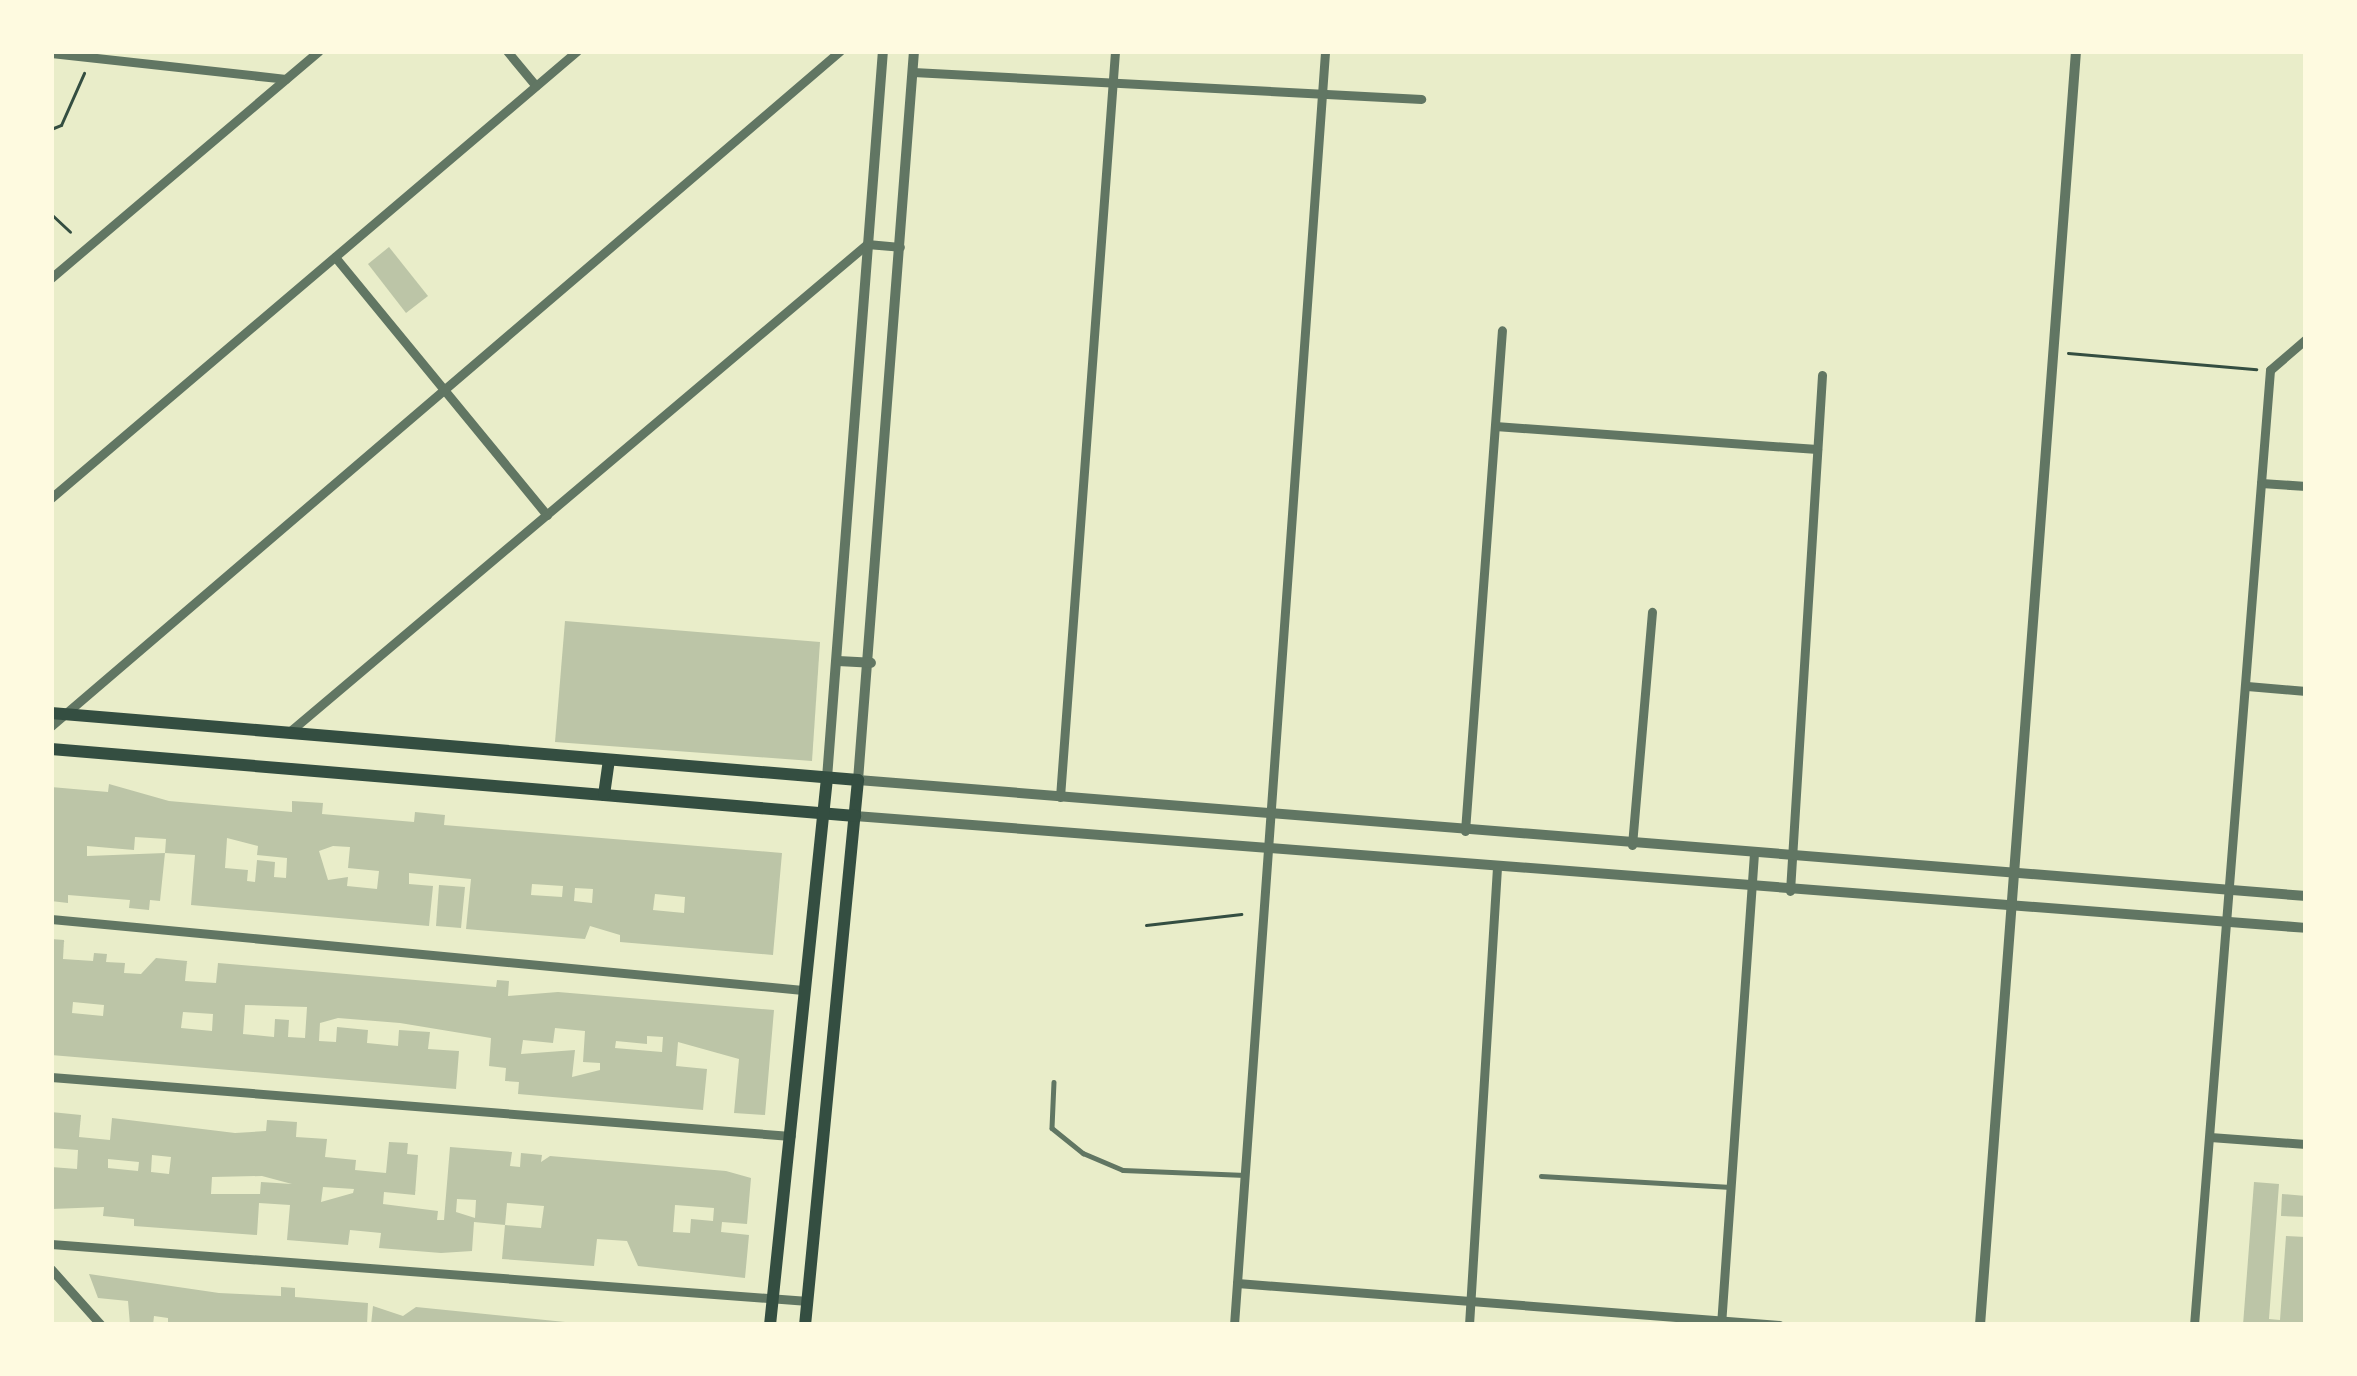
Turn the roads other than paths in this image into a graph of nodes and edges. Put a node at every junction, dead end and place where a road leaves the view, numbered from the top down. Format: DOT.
graph roads {
  1 [pos="319,51"];
  2 [pos="507,51"];
  3 [pos="577,51"];
  4 [pos="840,51"];
  5 [pos="883,51"];
  6 [pos="914,51"];
  7 [pos="1115,51"];
  8 [pos="1325,51"];
  9 [pos="2075,51"];
  10 [pos="51,53"];
  11 [pos="121,56"];
  12 [pos="913,72"];
  13 [pos="286,79"];
  14 [pos="1113,83"];
  15 [pos="536,86"];
  16 [pos="1322,93"];
  17 [pos="1421,99"];
  18 [pos="867,244"];
  19 [pos="900,247"];
  20 [pos="335,256"];
  21 [pos="51,278"];
  22 [pos="1502,330"];
  23 [pos="2306,338"];
  24 [pos="1822,375"];
  25 [pos="443,388"];
  26 [pos="1495,426"];
  27 [pos="1817,449"];
  28 [pos="2261,483"];
  29 [pos="2306,486"];
  30 [pos="51,499"];
  31 [pos="547,515"];
  32 [pos="1652,612"];
  33 [pos="838,662"];
  34 [pos="871,663"];
  35 [pos="2247,686"];
  36 [pos="2306,692"];
  37 [pos="57,713"];
  38 [pos="51,727"];
  39 [pos="288,733"];
  40 [pos="51,749"];
  41 [pos="609,760"];
  42 [pos="827,778"];
  43 [pos="858,780"];
  44 [pos="604,795"];
  45 [pos="1060,797"];
  46 [pos="824,814"];
  47 [pos="1270,815"];
  48 [pos="855,816"];
  49 [pos="1465,831"];
  50 [pos="1632,845"];
  51 [pos="1268,850"];
  52 [pos="1754,855"];
  53 [pos="1792,858"];
  54 [pos="1498,869"];
  55 [pos="2014,877"];
  56 [pos="1752,889"];
  57 [pos="2232,891"];
  58 [pos="1790,892"];
  59 [pos="2306,896"];
  60 [pos="2011,908"];
  61 [pos="51,919"];
  62 [pos="2228,923"];
  63 [pos="2306,928"];
  64 [pos="803,989"];
  65 [pos="51,1077"];
  66 [pos="1054,1082"];
  67 [pos="791,1136"];
  68 [pos="2210,1137"];
  69 [pos="2306,1144"];
  70 [pos="1245,1175"];
  71 [pos="1541,1176"];
  72 [pos="1731,1187"];
  73 [pos="51,1244"];
  74 [pos="51,1269"];
  75 [pos="1238,1282"];
  76 [pos="772,1298"];
  77 [pos="808,1301"];
  78 [pos="1471,1301"];
  79 [pos="1721,1323"];
  80 [pos="101,1325"];
  81 [pos="770,1325"];
  82 [pos="805,1325"];
  83 [pos="1234,1325"];
  84 [pos="1469,1325"];
  85 [pos="1779,1325"];
  86 [pos="1980,1325"];
  87 [pos="2194,1325"];
  1 -- 13 [label="street"];
  2 -- 15 [label="street"];
  3 -- 15 [label="street"];
  4 -- 25 [label="street"];
  5 -- 18 [label="street"];
  6 -- 12 [label="street"];
  7 -- 14 [label="street"];
  8 -- 16 [label="street"];
  9 -- 55 [label="street"];
  10 -- 11 [label="street"];
  11 -- 13 [label="street"];
  12 -- 14 [label="street"];
  12 -- 19 [label="street"];
  13 -- 21 [label="street"];
  14 -- 16 [label="street"];
  14 -- 45 [label="street"];
  15 -- 20 [label="street"];
  16 -- 17 [label="street"];
  16 -- 47 [label="street"];
  18 -- 19 [label="street"];
  18 -- 31 [label="street"];
  18 -- 33 [label="street"];
  19 -- 34 [label="street"];
  20 -- 25 [label="street"];
  20 -- 30 [label="street"];
  22 -- 26 [label="street"];
  23 -- 28 [label="street"];
  24 -- 27 [label="street"];
  25 -- 31 [label="street"];
  25 -- 37 [label="street"];
  26 -- 27 [label="street"];
  26 -- 49 [label="street"];
  27 -- 53 [label="street"];
  28 -- 29 [label="street"];
  28 -- 35 [label="street"];
  31 -- 39 [label="street"];
  32 -- 50 [label="street"];
  33 -- 34 [label="street"];
  33 -- 42 [label="street"];
  34 -- 43 [label="street"];
  35 -- 36 [label="street"];
  35 -- 57 [label="street"];
  37 -- 38 [label="street"];
  37 -- 39 [label="main road"];
  39 -- 41 [label="main road"];
  40 -- 44 [label="main road"];
  41 -- 42 [label="main road"];
  41 -- 44 [label="main road"];
  42 -- 43 [label="main road"];
  42 -- 46 [label="main road"];
  43 -- 45 [label="street"];
  43 -- 48 [label="main road"];
  44 -- 46 [label="main road"];
  45 -- 47 [label="street"];
  46 -- 48 [label="main road"];
  46 -- 64 [label="main road"];
  47 -- 49 [label="street"];
  47 -- 51 [label="street"];
  48 -- 51 [label="street"];
  48 -- 77 [label="main road"];
  49 -- 50 [label="street"];
  50 -- 52 [label="street"];
  51 -- 54 [label="street"];
  51 -- 70 [label="street"];
  52 -- 53 [label="street"];
  52 -- 56 [label="street"];
  53 -- 55 [label="street"];
  53 -- 58 [label="street"];
  54 -- 56 [label="street"];
  54 -- 78 [label="street"];
  55 -- 57 [label="street"];
  55 -- 60 [label="street"];
  56 -- 58 [label="street"];
  56 -- 72 [label="street"];
  57 -- 59 [label="street"];
  57 -- 62 [label="street"];
  58 -- 60 [label="street"];
  60 -- 62 [label="street"];
  60 -- 86 [label="street"];
  61 -- 64 [label="street"];
  62 -- 63 [label="street"];
  62 -- 68 [label="street"];
  64 -- 67 [label="main road"];
  65 -- 67 [label="street"];
  66 -- 70 [label="lane"];
  67 -- 76 [label="main road"];
  68 -- 69 [label="street"];
  68 -- 87 [label="street"];
  70 -- 75 [label="street"];
  71 -- 72 [label="lane"];
  72 -- 79 [label="street"];
  73 -- 76 [label="street"];
  74 -- 80 [label="street"];
  75 -- 78 [label="street"];
  75 -- 83 [label="street"];
  76 -- 77 [label="street"];
  76 -- 81 [label="main road"];
  77 -- 82 [label="main road"];
  78 -- 79 [label="street"];
  78 -- 84 [label="street"];
  79 -- 85 [label="street"];
}
